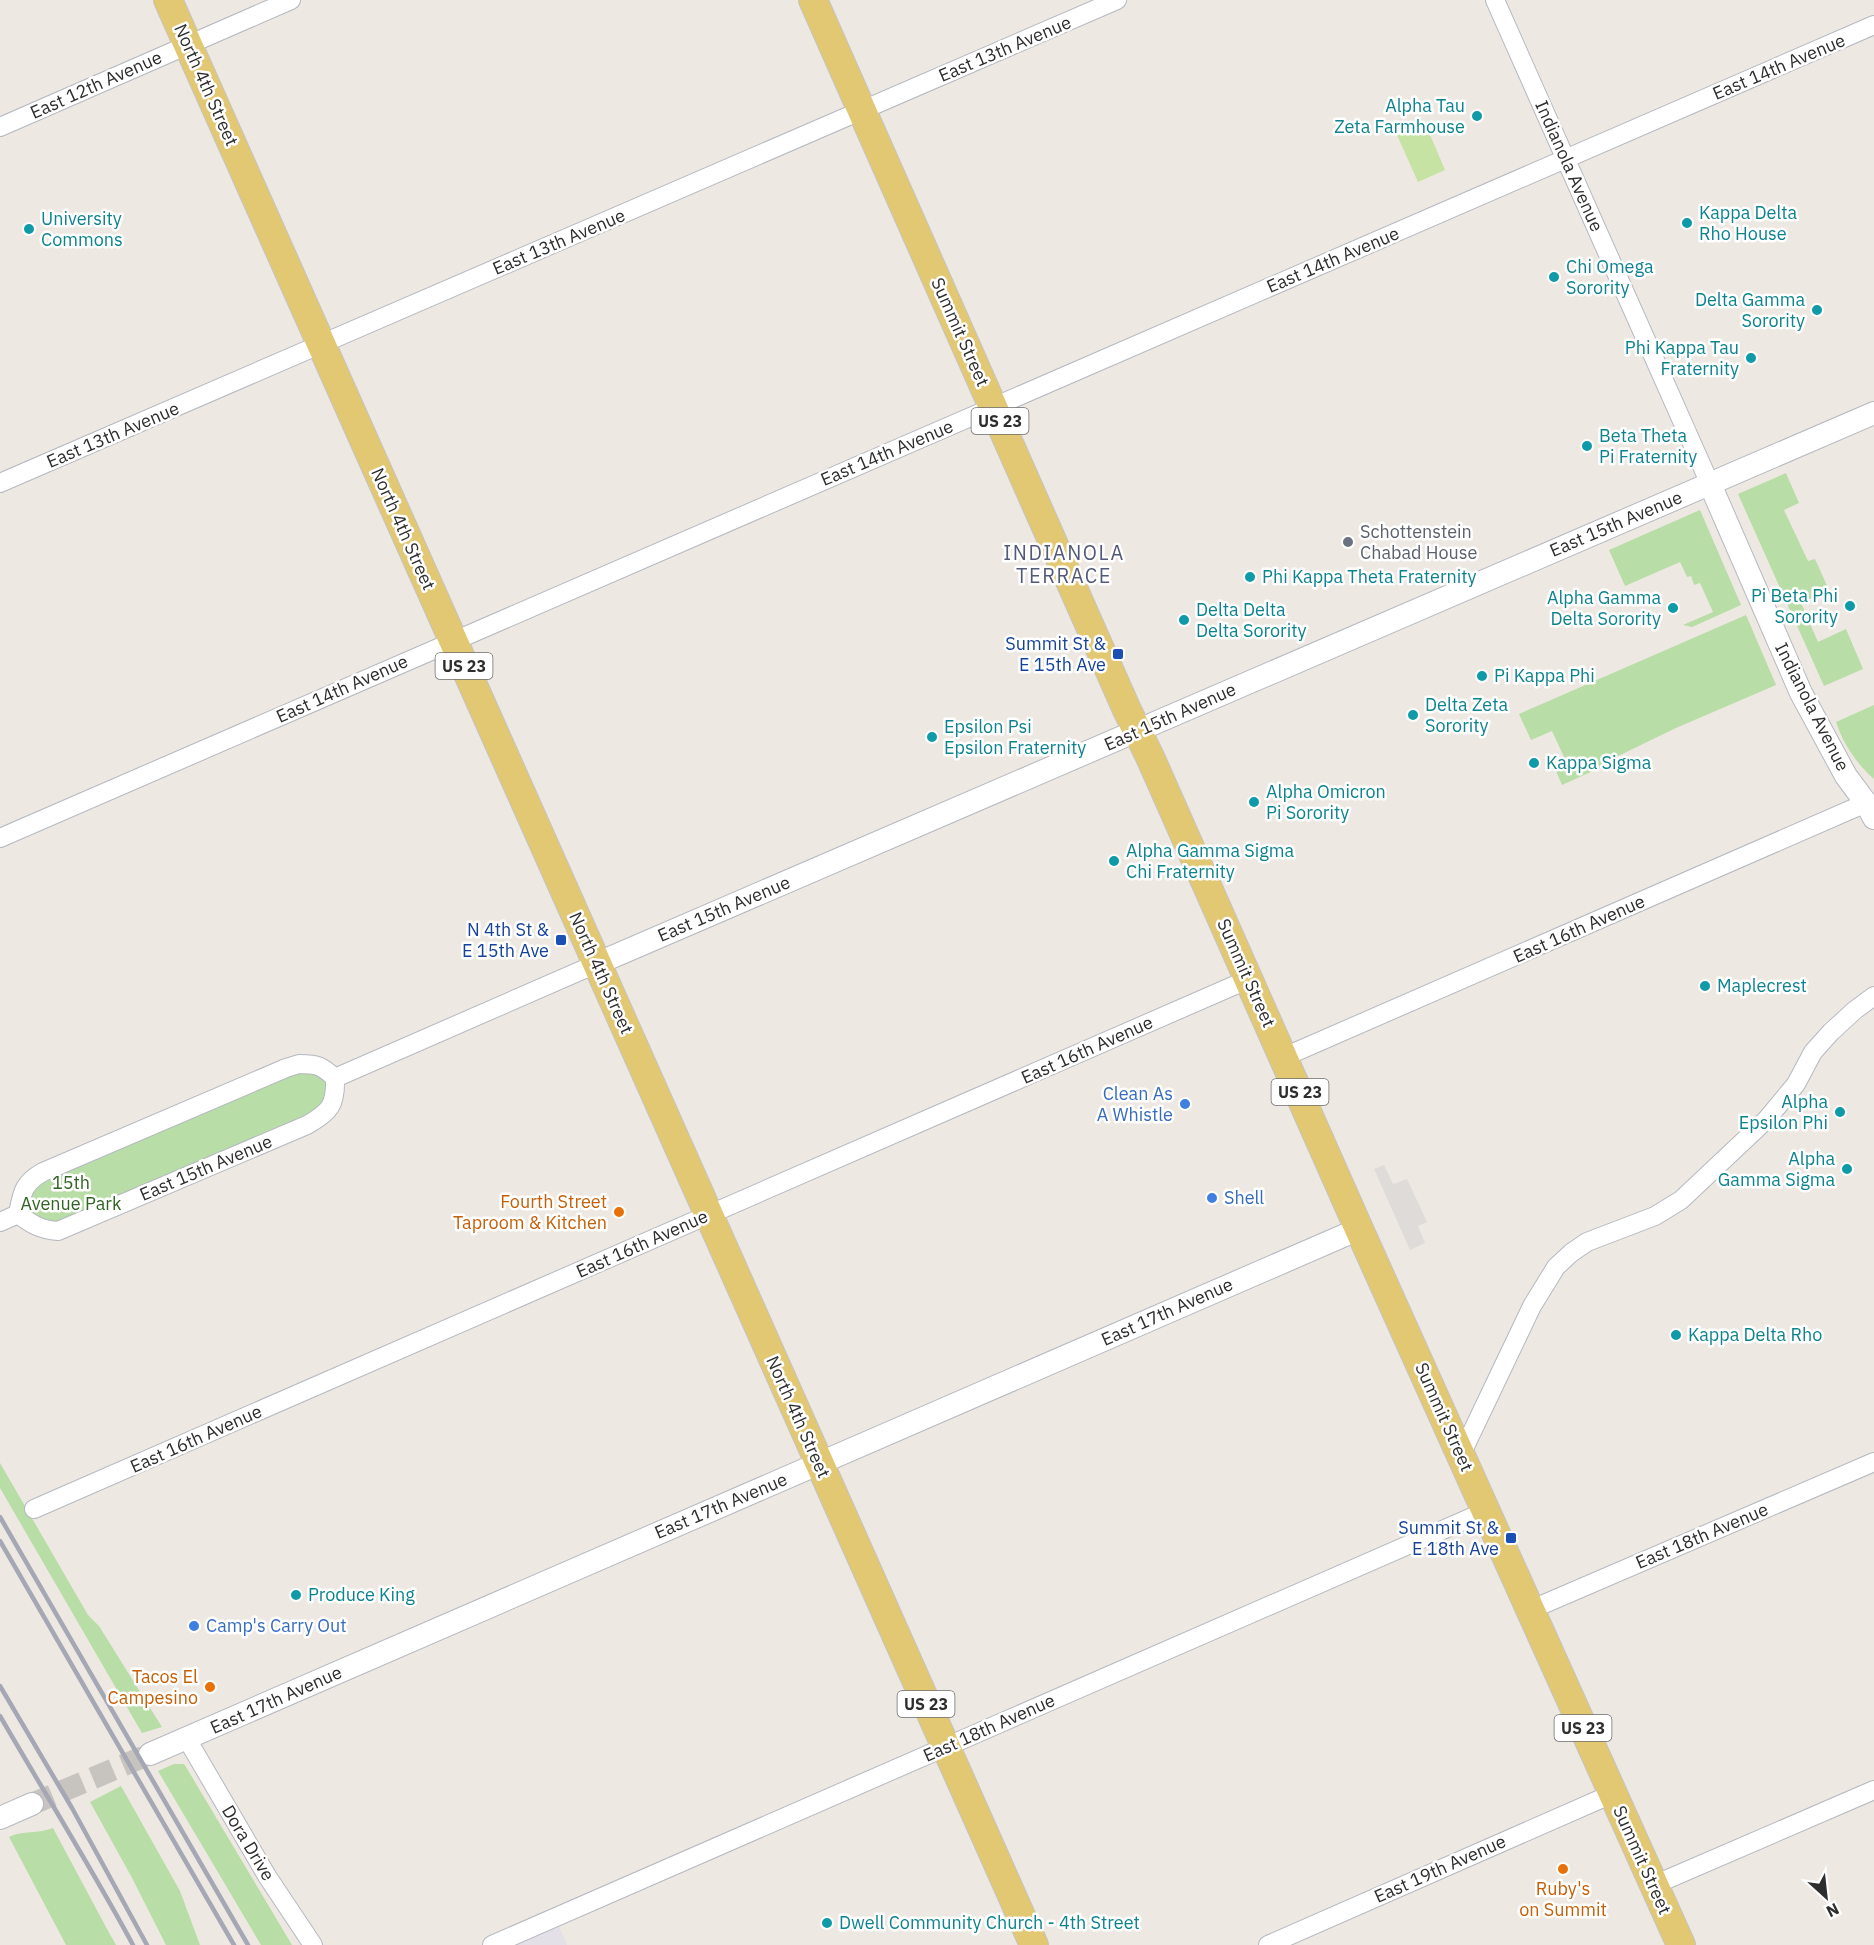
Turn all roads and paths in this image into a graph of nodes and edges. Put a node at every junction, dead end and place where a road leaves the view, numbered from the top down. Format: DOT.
graph roads {
  1 [pos="168,0"];
  2 [pos="291,0"];
  3 [pos="813,0"];
  4 [pos="1117,0"];
  5 [pos="1495,0"];
  6 [pos="1874,26"];
  7 [pos="188,45"];
  8 [pos="863,110"];
  9 [pos="0,127"];
  10 [pos="1566,159"];
  11 [pos="321,345"];
  12 [pos="993,407"];
  13 [pos="1874,413"];
  14 [pos="0,483"];
  15 [pos="1710,484"];
  16 [pos="453,641"];
  17 [pos="1137,731"];
  18 [pos="1871,809"];
  19 [pos="0,838"];
  20 [pos="596,964"];
  21 [pos="1250,979"];
  22 [pos="1874,996"];
  23 [pos="1284,1057"];
  24 [pos="335,1078"];
  25 [pos="18,1214"];
  26 [pos="709,1215"];
  27 [pos="0,1222"];
  28 [pos="1359,1228"];
  29 [pos="1461,1455"];
  30 [pos="1874,1462"];
  31 [pos="818,1464"];
  32 [pos="34,1509"];
  33 [pos="1486,1511"];
  34 [pos="1530,1610"];
  35 [pos="187,1739"];
  36 [pos="945,1747"];
  37 [pos="150,1754"];
  38 [pos="1874,1790"];
  39 [pos="1612,1794"];
  40 [pos="32,1804"];
  41 [pos="0,1818"];
  42 [pos="1654,1885"];
  43 [pos="313,1945"];
  44 [pos="492,1945"];
  45 [pos="1034,1945"];
  46 [pos="1268,1945"];
  47 [pos="1681,1945"];
  1 -- 7 [label="main road, North 4th Street / US 23"];
  2 -- 7 [label="street, East 12th Avenue"];
  3 -- 8 [label="main road, Summit Street / US 23"];
  4 -- 8 [label="street, East 13th Avenue"];
  5 -- 10 [label="street, Indianola Avenue"];
  6 -- 10 [label="street, East 14th Avenue"];
  7 -- 9 [label="street, East 12th Avenue"];
  7 -- 11 [label="main road, North 4th Street / US 23"];
  8 -- 11 [label="street, East 13th Avenue"];
  8 -- 12 [label="main road, Summit Street / US 23"];
  10 -- 12 [label="street, East 14th Avenue"];
  10 -- 15 [label="street, Indianola Avenue"];
  11 -- 14 [label="street, East 13th Avenue"];
  11 -- 16 [label="main road, North 4th Street / US 23"];
  12 -- 16 [label="street, East 14th Avenue"];
  12 -- 17 [label="main road, Summit Street / US 23"];
  13 -- 15 [label="street, East 15th Avenue"];
  15 -- 17 [label="street, East 15th Avenue"];
  15 -- 18 [label="street, Indianola Avenue"];
  16 -- 19 [label="street, East 14th Avenue"];
  16 -- 20 [label="main road, North 4th Street / US 23"];
  17 -- 20 [label="street, East 15th Avenue"];
  17 -- 21 [label="main road, Summit Street / US 23"];
  18 -- 23 [label="street, East 16th Avenue"];
  20 -- 24 [label="street, East 15th Avenue"];
  20 -- 26 [label="main road, North 4th Street / US 23"];
  21 -- 23 [label="main road, Summit Street / US 23"];
  21 -- 26 [label="street, East 16th Avenue"];
  22 -- 29 [label="street"];
  23 -- 28 [label="main road, Summit Street / US 23"];
  24 -- 25 [label="street"];
  24 -- 25 [label="street, East 15th Avenue"];
  25 -- 27 [label="street"];
  26 -- 31 [label="main road, North 4th Street / US 23"];
  26 -- 32 [label="street, East 16th Avenue"];
  28 -- 29 [label="main road, Summit Street / US 23"];
  28 -- 31 [label="street, East 17th Avenue"];
  29 -- 33 [label="main road, Summit Street / US 23"];
  30 -- 34 [label="street, East 18th Avenue"];
  31 -- 35 [label="street, East 17th Avenue"];
  31 -- 36 [label="main road, North 4th Street / US 23"];
  33 -- 34 [label="main road, Summit Street / US 23"];
  33 -- 36 [label="street, East 18th Avenue"];
  34 -- 39 [label="main road, Summit Street / US 23"];
  35 -- 37 [label="street, East 17th Avenue"];
  35 -- 43 [label="street, Dora Drive"];
  36 -- 44 [label="street, East 18th Avenue"];
  36 -- 45 [label="main road, North 4th Street / US 23"];
  38 -- 42 [label="street"];
  39 -- 42 [label="main road, Summit Street / US 23"];
  39 -- 46 [label="street, East 19th Avenue"];
  40 -- 41 [label="street"];
  42 -- 47 [label="main road, Summit Street / US 23"];
}
